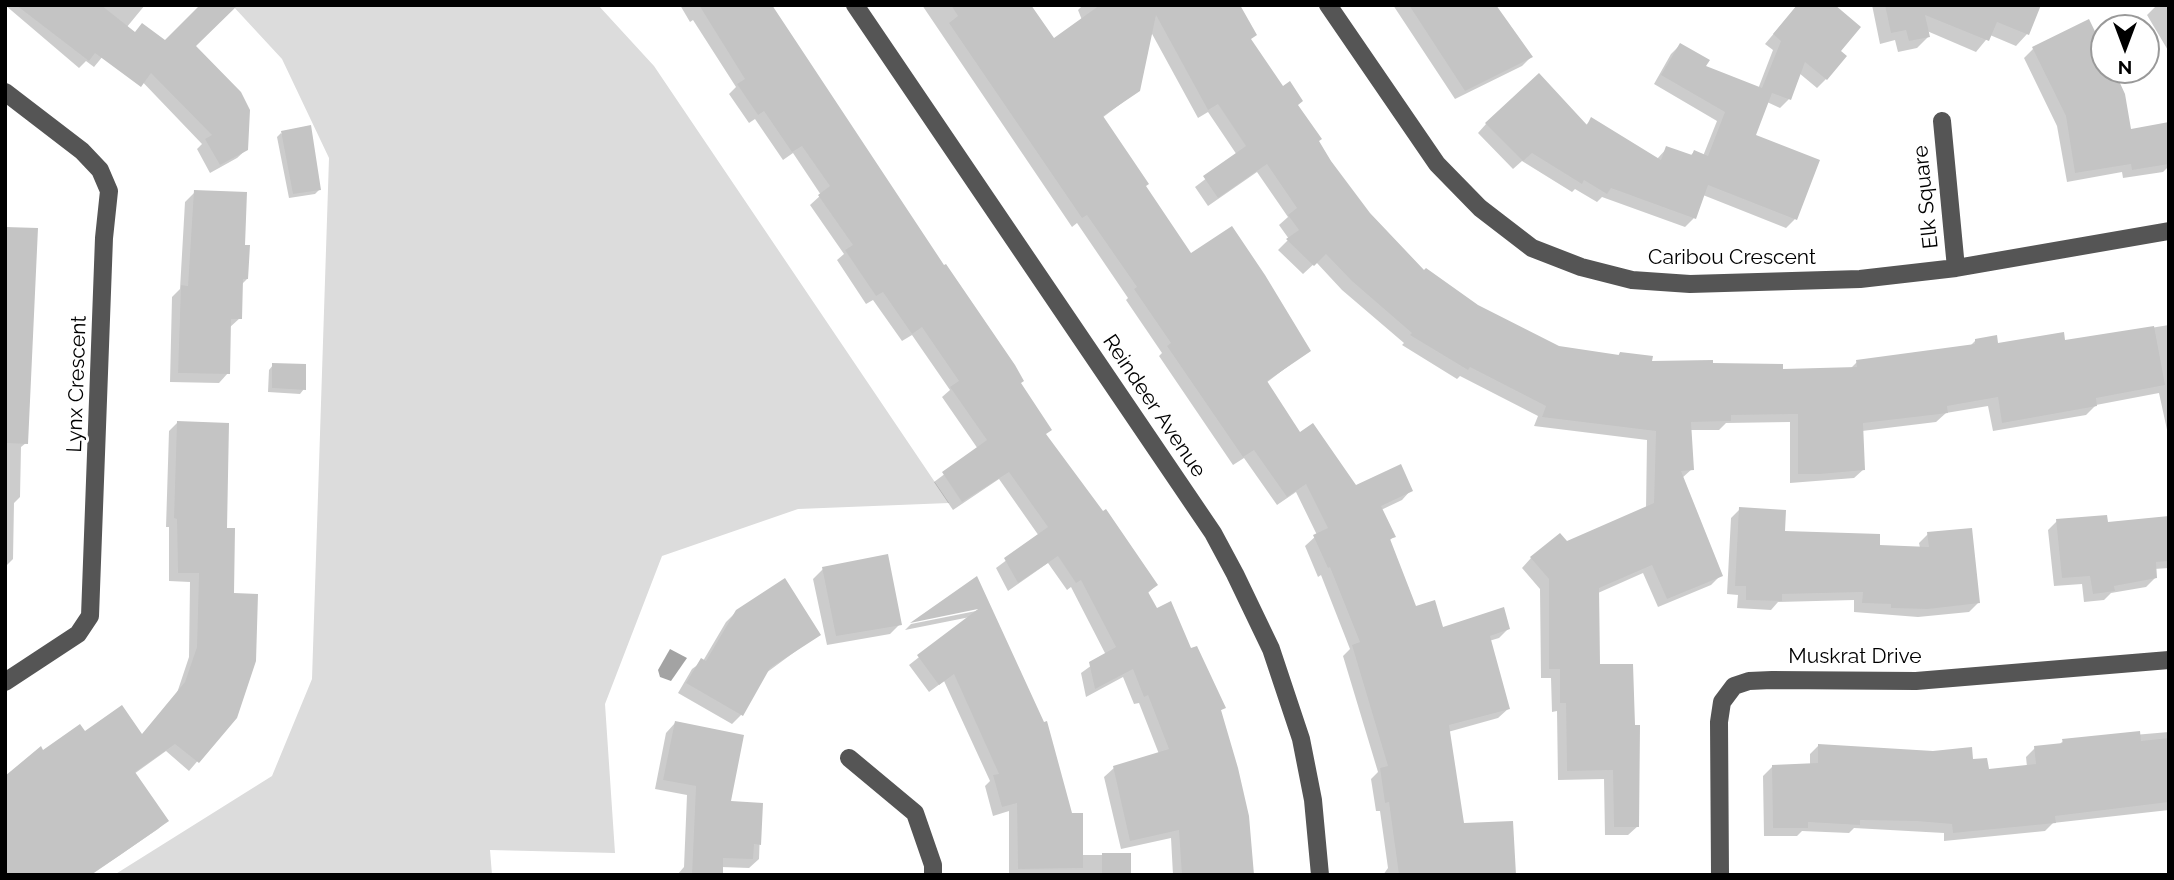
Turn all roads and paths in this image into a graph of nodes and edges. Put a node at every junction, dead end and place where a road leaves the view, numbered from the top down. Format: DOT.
graph roads {
  1 [pos="855,5"];
  2 [pos="1328,5"];
  3 [pos="5,92"];
  4 [pos="1942,121"];
  5 [pos="2169,232"];
  6 [pos="1956,268"];
  7 [pos="2169,660"];
  8 [pos="5,682"];
  9 [pos="849,758"];
  10 [pos="933,875"];
  11 [pos="1320,875"];
  12 [pos="1720,875"];
  1 -- 11 [label="street, Reindeer Avenue"];
  2 -- 6 [label="street, Caribou Crescent"];
  3 -- 8 [label="street, Lynx Crescent"];
  4 -- 6 [label="street, Elk Square"];
  5 -- 6 [label="street, Caribou Crescent"];
  7 -- 12 [label="street, Muskrat Drive"];
  9 -- 10 [label="street"];
}
